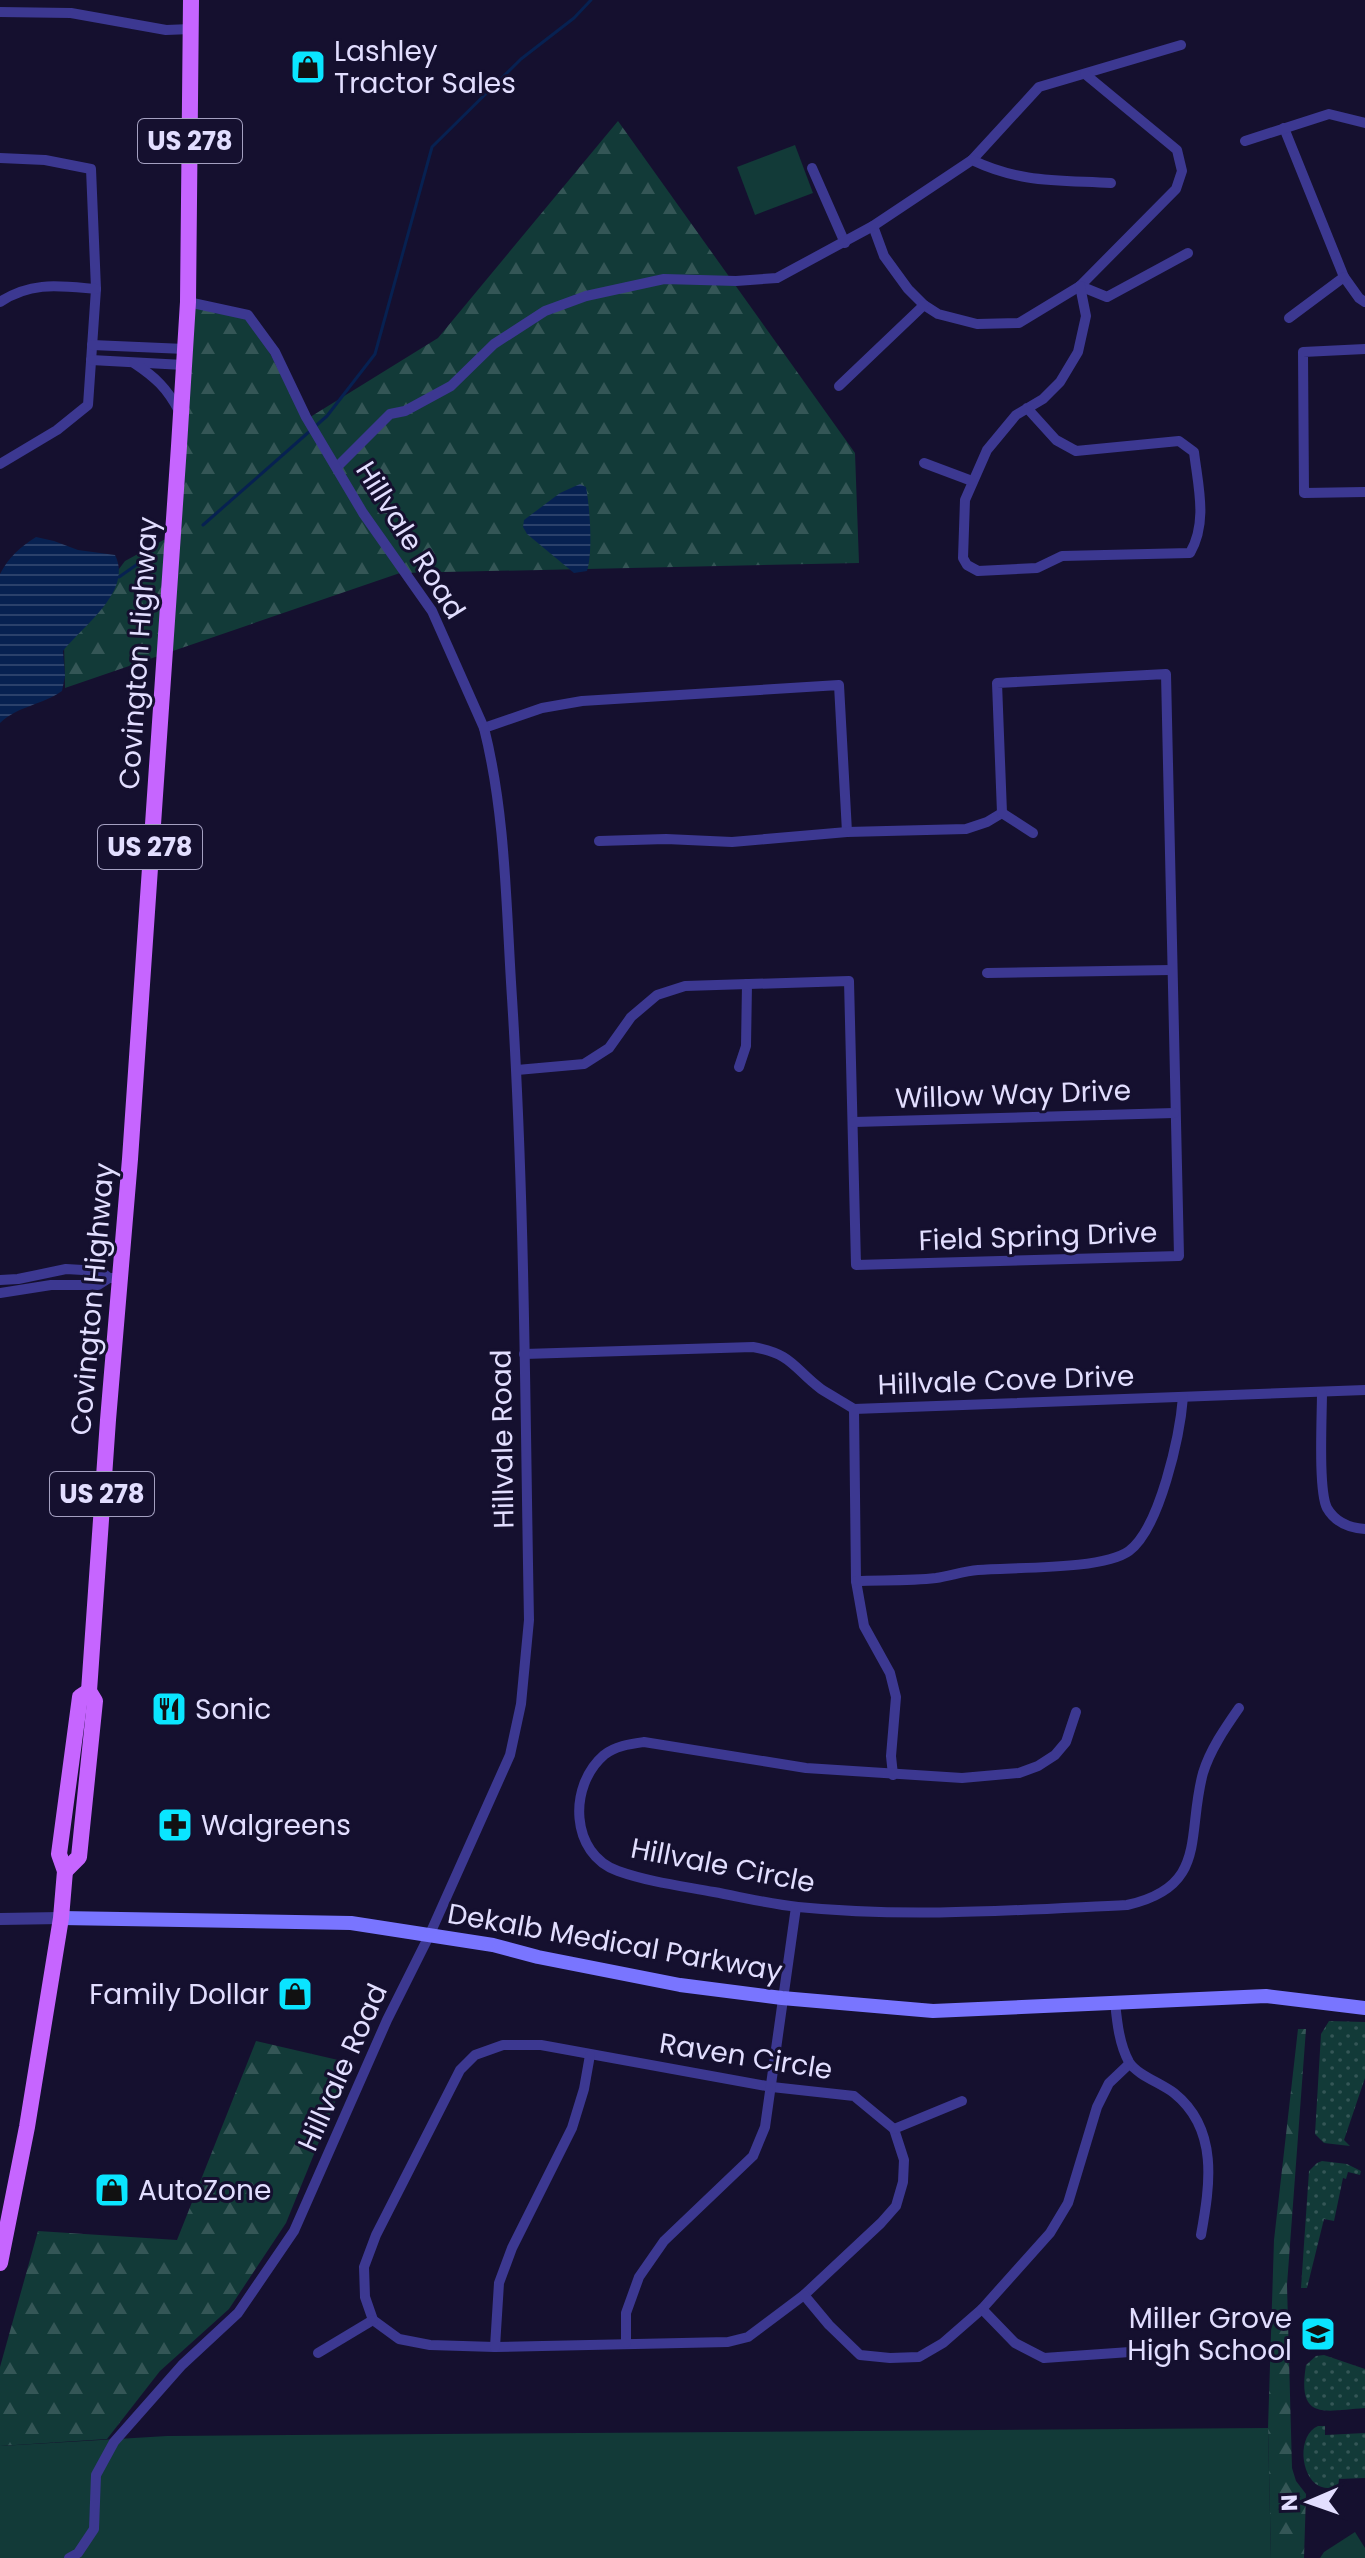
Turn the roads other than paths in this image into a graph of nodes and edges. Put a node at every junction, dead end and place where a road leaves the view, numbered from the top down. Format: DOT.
graph roads {
  1 [pos="191,0"];
  2 [pos="0,12"];
  3 [pos="191,29"];
  4 [pos="1181,45"];
  5 [pos="1085,74"];
  6 [pos="1365,123"];
  7 [pos="1284,128"];
  8 [pos="1245,141"];
  9 [pos="0,158"];
  10 [pos="972,160"];
  11 [pos="812,168"];
  12 [pos="1111,183"];
  13 [pos="873,226"];
  14 [pos="845,243"];
  15 [pos="1188,253"];
  16 [pos="1344,277"];
  17 [pos="1080,286"];
  18 [pos="96,289"];
  19 [pos="0,302"];
  20 [pos="188,302"];
  21 [pos="1365,302"];
  22 [pos="924,305"];
  23 [pos="1289,318"];
  24 [pos="92,345"];
  25 [pos="1365,349"];
  26 [pos="184,357"];
  27 [pos="91,360"];
  28 [pos="132,362"];
  29 [pos="839,386"];
  30 [pos="1027,408"];
  31 [pos="181,415"];
  32 [pos="924,463"];
  33 [pos="0,464"];
  34 [pos="337,467"];
  35 [pos="972,481"];
  36 [pos="1365,492"];
  37 [pos="484,728"];
  38 [pos="1002,813"];
  39 [pos="847,832"];
  40 [pos="1033,833"];
  41 [pos="599,841"];
  42 [pos="1171,970"];
  43 [pos="987,973"];
  44 [pos="747,984"];
  45 [pos="739,1067"];
  46 [pos="517,1070"];
  47 [pos="1174,1113"];
  48 [pos="854,1122"];
  49 [pos="114,1278"];
  50 [pos="0,1280"];
  51 [pos="0,1293"];
  52 [pos="524,1354"];
  53 [pos="1365,1390"];
  54 [pos="1322,1392"];
  55 [pos="1183,1397"];
  56 [pos="854,1409"];
  57 [pos="1365,1529"];
  58 [pos="856,1581"];
  59 [pos="1239,1708"];
  60 [pos="1076,1712"];
  61 [pos="893,1775"];
  62 [pos="796,1907"];
  63 [pos="61,1918"];
  64 [pos="0,1919"];
  65 [pos="429,1936"];
  66 [pos="782,1998"];
  67 [pos="1115,2002"];
  68 [pos="1365,2008"];
  69 [pos="590,2055"];
  70 [pos="1129,2064"];
  71 [pos="772,2087"];
  72 [pos="962,2101"];
  73 [pos="894,2129"];
  74 [pos="1201,2235"];
  75 [pos="0,2263"];
  76 [pos="804,2295"];
  77 [pos="982,2309"];
  78 [pos="373,2320"];
  79 [pos="626,2343"];
  80 [pos="495,2347"];
  81 [pos="1130,2352"];
  82 [pos="318,2353"];
  83 [pos="69,2558"];
  1 -- 3 [label="main road, Covington Highway / US 278"];
  2 -- 3 [label="street"];
  3 -- 20 [label="main road, Covington Highway / US 278"];
  4 -- 5 [label="street"];
  5 -- 10 [label="street"];
  5 -- 17 [label="street"];
  6 -- 7 [label="street"];
  7 -- 8 [label="street"];
  7 -- 16 [label="street"];
  9 -- 18 [label="street"];
  10 -- 12 [label="street"];
  10 -- 13 [label="street"];
  11 -- 14 [label="street"];
  13 -- 14 [label="street"];
  13 -- 22 [label="street"];
  14 -- 34 [label="street"];
  15 -- 17 [label="street"];
  16 -- 21 [label="street"];
  16 -- 23 [label="street"];
  17 -- 22 [label="street"];
  17 -- 30 [label="street"];
  18 -- 19 [label="street"];
  18 -- 24 [label="street"];
  20 -- 26 [label="main road, Covington Highway / US 278"];
  20 -- 34 [label="street, Hillvale Road"];
  22 -- 29 [label="street"];
  24 -- 26 [label="street"];
  24 -- 27 [label="street"];
  25 -- 36 [label="street"];
  26 -- 28 [label="street"];
  26 -- 31 [label="main road, Covington Highway / US 278"];
  27 -- 28 [label="street"];
  27 -- 33 [label="street"];
  28 -- 31 [label="street"];
  30 -- 35 [label="street"];
  30 -- 35 [label="street"];
  31 -- 49 [label="main road, Covington Highway / US 278"];
  32 -- 35 [label="street"];
  34 -- 37 [label="street, Hillvale Road"];
  37 -- 39 [label="street"];
  37 -- 46 [label="street, Hillvale Road"];
  38 -- 39 [label="street"];
  38 -- 40 [label="street"];
  38 -- 42 [label="street, Field Spring Drive"];
  39 -- 41 [label="street"];
  42 -- 43 [label="street"];
  42 -- 47 [label="street, Field Spring Drive"];
  44 -- 45 [label="street"];
  44 -- 46 [label="street, Field Spring Drive"];
  44 -- 48 [label="street, Field Spring Drive"];
  46 -- 52 [label="street, Hillvale Road"];
  47 -- 48 [label="street, Willow Way Drive"];
  47 -- 48 [label="street, Field Spring Drive"];
  49 -- 50 [label="street"];
  49 -- 51 [label="street"];
  49 -- 63 [label="main road, Covington Highway / US 278"];
  52 -- 56 [label="street, Hillvale Cove Drive"];
  52 -- 65 [label="street, Hillvale Road"];
  53 -- 54 [label="street, Hillvale Cove Drive"];
  54 -- 55 [label="street, Hillvale Cove Drive"];
  54 -- 57 [label="street"];
  55 -- 56 [label="street, Hillvale Cove Drive"];
  55 -- 58 [label="street"];
  56 -- 58 [label="street"];
  58 -- 61 [label="street"];
  59 -- 62 [label="street, Hillvale Circle"];
  60 -- 61 [label="street, Hillvale Circle"];
  61 -- 62 [label="street, Hillvale Circle"];
  62 -- 66 [label="street"];
  63 -- 64 [label="street, Dekalb Medical Parkway"];
  63 -- 65 [label="main road, Dekalb Medical Parkway"];
  63 -- 75 [label="main road, Covington Highway / US 278"];
  65 -- 66 [label="main road, Dekalb Medical Parkway"];
  65 -- 83 [label="street, Hillvale Road"];
  66 -- 67 [label="main road, Dekalb Medical Parkway"];
  66 -- 71 [label="street"];
  67 -- 68 [label="main road, Dekalb Medical Parkway"];
  67 -- 70 [label="street"];
  69 -- 71 [label="street, Raven Circle"];
  69 -- 78 [label="street, Raven Circle"];
  69 -- 80 [label="street"];
  70 -- 74 [label="street"];
  70 -- 77 [label="street"];
  71 -- 73 [label="street, Raven Circle"];
  71 -- 79 [label="street"];
  72 -- 73 [label="street"];
  73 -- 76 [label="street"];
  76 -- 77 [label="street"];
  76 -- 79 [label="street"];
  77 -- 81 [label="street"];
  78 -- 80 [label="street"];
  78 -- 82 [label="street"];
  79 -- 80 [label="street"];
}
